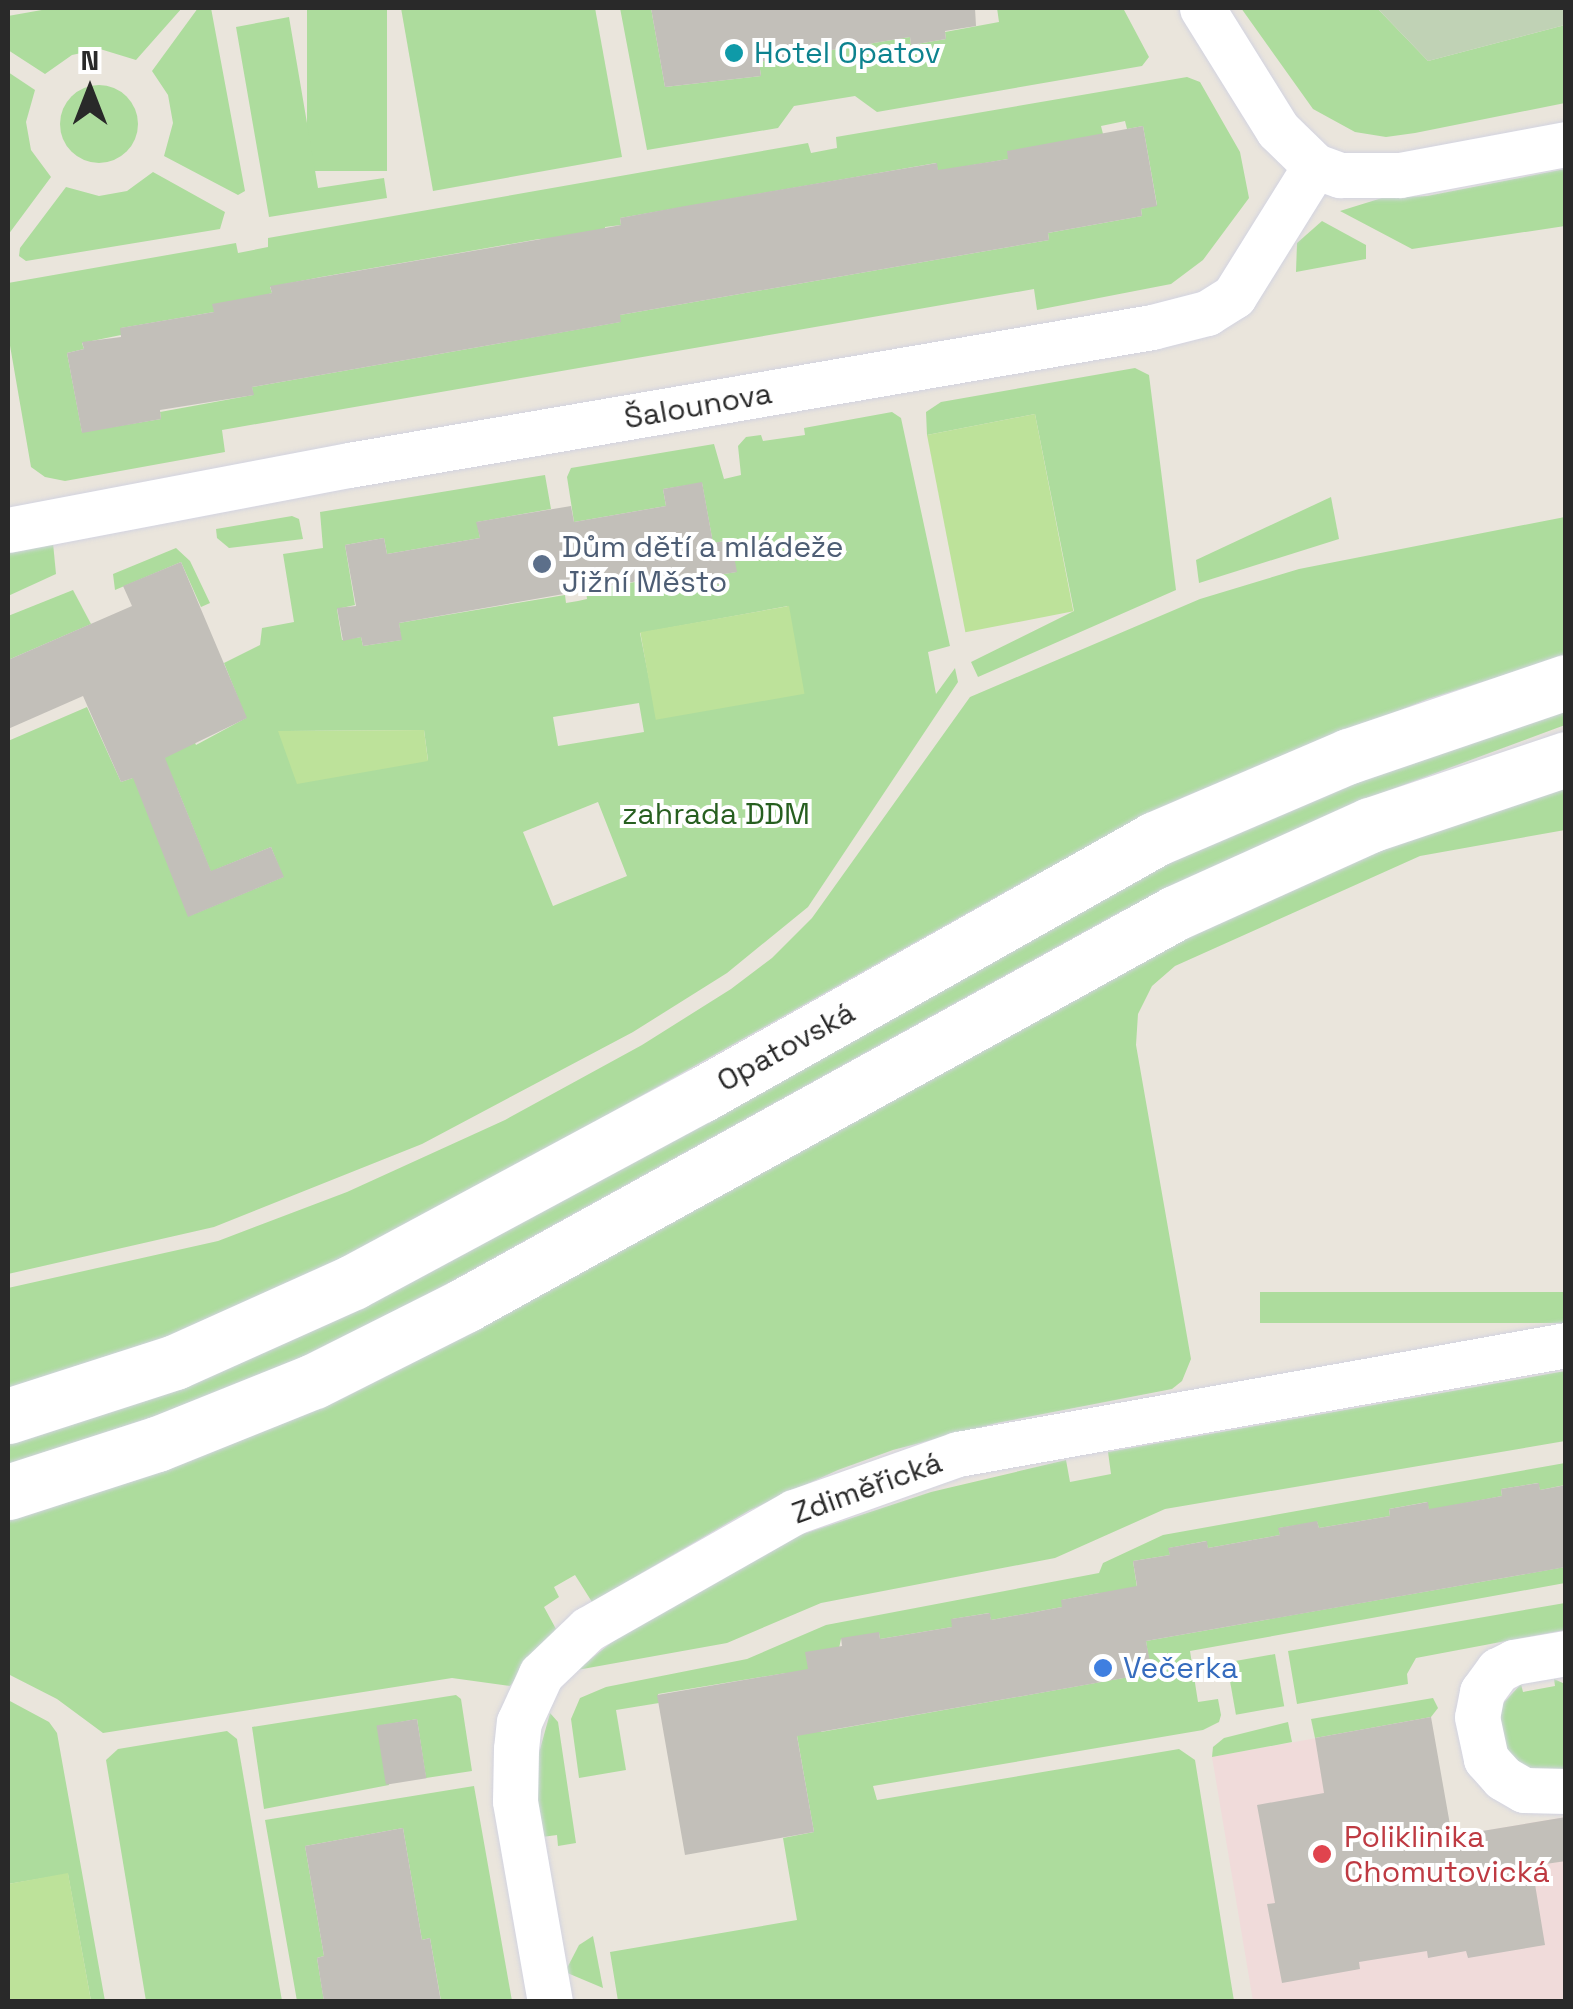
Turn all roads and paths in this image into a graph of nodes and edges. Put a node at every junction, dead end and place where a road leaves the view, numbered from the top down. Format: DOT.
graph roads {
  1 [pos="1202,8"];
  2 [pos="1566,144"];
  3 [pos="1315,166"];
  4 [pos="8,530"];
  5 [pos="1566,682"];
  6 [pos="1566,759"];
  7 [pos="1566,1345"];
  8 [pos="8,1416"];
  9 [pos="8,1492"];
  10 [pos="1566,1653"];
  11 [pos="1566,1791"];
  12 [pos="550,2002"];
  1 -- 3 [label="street"];
  2 -- 3 [label="street"];
  3 -- 4 [label="street, Šalounova"];
  5 -- 8 [label="main road, Opatovská"];
  6 -- 9 [label="main road"];
  7 -- 12 [label="street, Zdiměřická"];
  10 -- 11 [label="street"];
}
